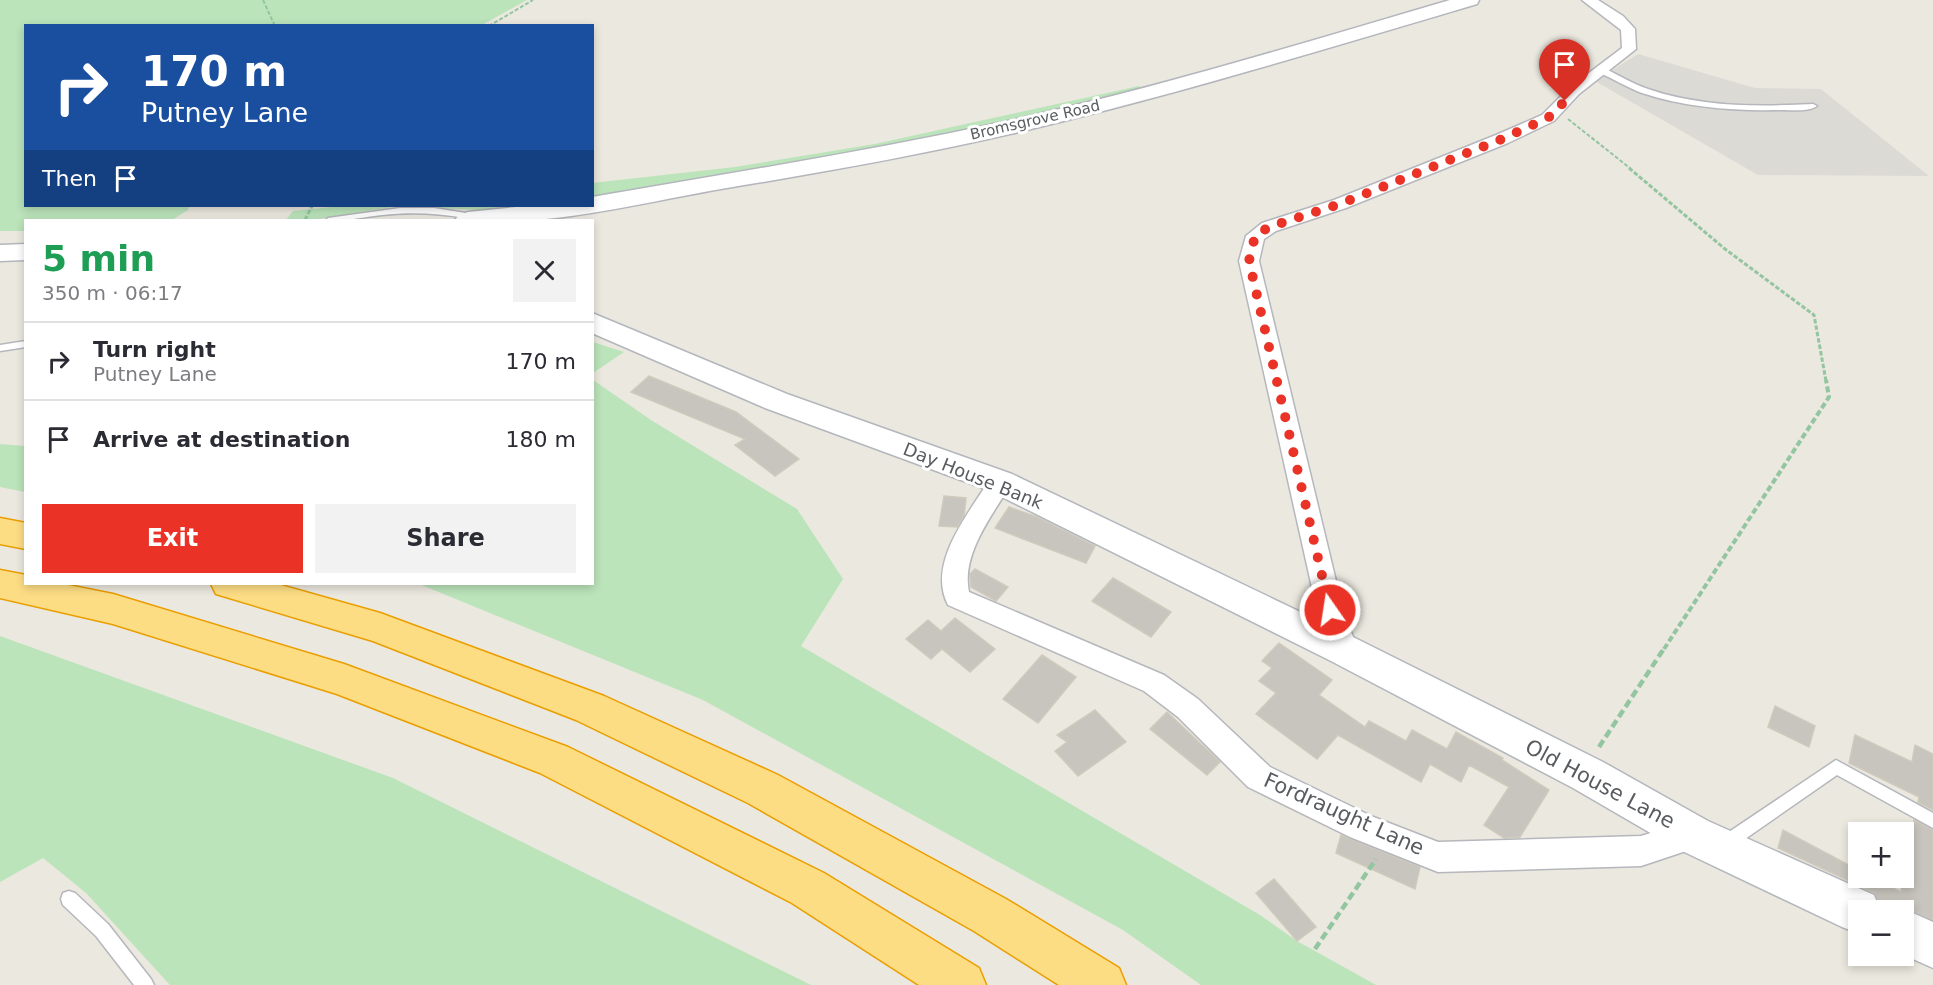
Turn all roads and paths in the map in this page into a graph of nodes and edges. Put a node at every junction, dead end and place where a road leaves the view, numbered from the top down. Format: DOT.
graph roads {
  1 [pos="263,0"];
  2 [pos="533,0"];
  3 [pos="1470,0"];
  4 [pos="1589,0"];
  5 [pos="274,24"];
  6 [pos="492,24"];
  7 [pos="1603,71"];
  8 [pos="1813,106"];
  9 [pos="1556,110"];
  10 [pos="594,204"];
  11 [pos="575,207"];
  12 [pos="338,219"];
  13 [pos="469,219"];
  14 [pos="477,219"];
  15 [pos="24,252"];
  16 [pos="0,253"];
  17 [pos="594,323"];
  18 [pos="24,344"];
  19 [pos="0,348"];
  20 [pos="999,482"];
  21 [pos="0,531"];
  22 [pos="24,536"];
  23 [pos="0,584"];
  24 [pos="232,585"];
  25 [pos="1344,650"];
  26 [pos="1596,751"];
  27 [pos="1933,821"];
  28 [pos="1707,841"];
  29 [pos="1417,850"];
  30 [pos="69,899"];
  31 [pos="1848,906"];
  32 [pos="1914,936"];
  33 [pos="1933,945"];
  34 [pos="1315,949"];
  35 [pos="145,985"];
  36 [pos="962,985"];
  37 [pos="1102,985"];
  1 -- 5 [label="path"];
  2 -- 6 [label="path"];
  3 -- 10 [label="main road, Bromsgrove Road"];
  4 -- 7 [label="street"];
  7 -- 8 [label="lane"];
  7 -- 9 [label="street"];
  9 -- 25 [label="street"];
  9 -- 26 [label="path"];
  11 -- 14 [label="main road"];
  12 -- 13 [label="lane"];
  15 -- 16 [label="main road"];
  17 -- 20 [label="main road, Day House Bank"];
  18 -- 19 [label="lane"];
  20 -- 25 [label="main road, Day House Bank"];
  20 -- 29 [label="street, Fordraught Lane"];
  21 -- 22 [label="highway"];
  23 -- 36 [label="highway"];
  24 -- 37 [label="highway"];
  25 -- 28 [label="main road, Old House Lane"];
  27 -- 28 [label="lane"];
  28 -- 29 [label="street, Fordraught Lane"];
  28 -- 31 [label="main road, Old House Lane"];
  29 -- 34 [label="path"];
  30 -- 35 [label="lane"];
  32 -- 33 [label="main road"];
}
